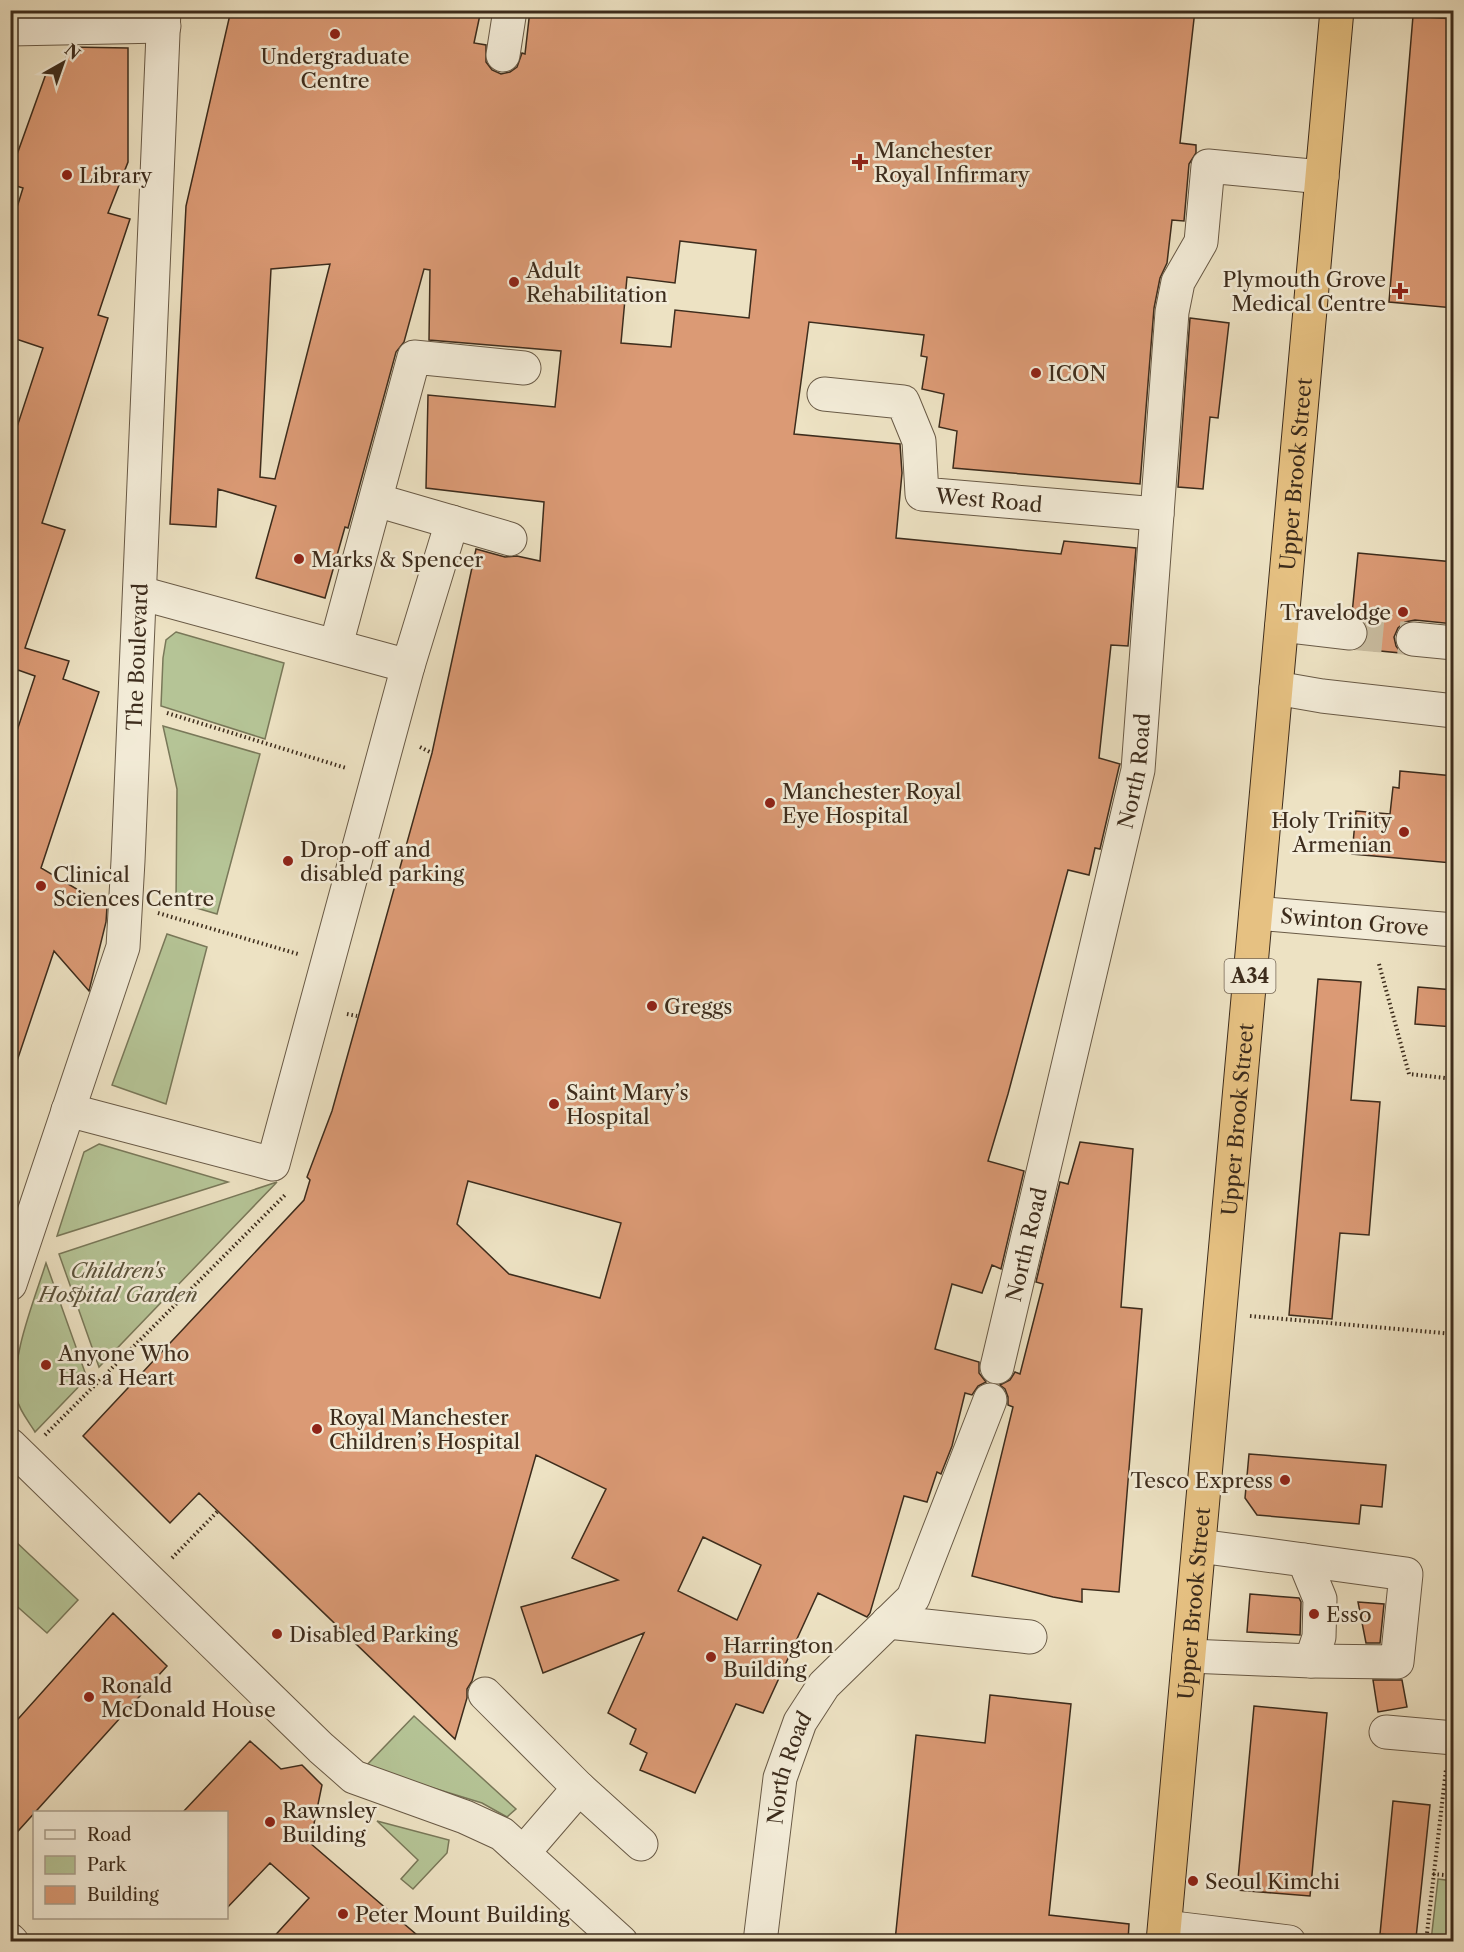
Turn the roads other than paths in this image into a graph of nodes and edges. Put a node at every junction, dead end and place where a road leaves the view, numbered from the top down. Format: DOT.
graph roads {
  1 [pos="510,10"];
  2 [pos="1337,10"];
  3 [pos="164,18"];
  4 [pos="10,29"];
  5 [pos="503,55"];
  6 [pos="1322,177"];
  7 [pos="524,368"];
  8 [pos="824,394"];
  9 [pos="376,500"];
  10 [pos="1157,514"];
  11 [pos="452,522"];
  12 [pos="510,539"];
  13 [pos="140,593"];
  14 [pos="1281,626"];
  15 [pos="1350,633"];
  16 [pos="1413,639"];
  17 [pos="1454,643"];
  18 [pos="336,645"];
  19 [pos="408,666"];
  20 [pos="1276,688"];
  21 [pos="1454,711"];
  22 [pos="1256,913"];
  23 [pos="1454,930"];
  24 [pos="68,1110"];
  25 [pos="10,1284"];
  26 [pos="997,1367"];
  27 [pos="990,1400"];
  28 [pos="17,1451"];
  29 [pos="1199,1546"];
  30 [pos="1304,1560"];
  31 [pos="888,1622"];
  32 [pos="1030,1637"];
  33 [pos="1189,1656"];
  34 [pos="1311,1661"];
  35 [pos="485,1694"];
  36 [pos="1386,1731"];
  37 [pos="1452,1738"];
  38 [pos="579,1788"];
  39 [pos="641,1844"];
  40 [pos="523,1853"];
  41 [pos="1164,1934"];
  42 [pos="621,1941"];
  43 [pos="760,1941"];
  44 [pos="1289,1941"];
  1 -- 5 [label="street"];
  2 -- 6 [label="highway, Upper Brook Street / A34"];
  3 -- 4 [label="street"];
  3 -- 13 [label="street, The Boulevard"];
  6 -- 10 [label="street, North Road"];
  6 -- 14 [label="highway, Upper Brook Street / A34"];
  7 -- 9 [label="street"];
  8 -- 10 [label="street, West Road"];
  9 -- 11 [label="street"];
  9 -- 18 [label="street"];
  10 -- 26 [label="street, North Road"];
  11 -- 12 [label="street"];
  11 -- 19 [label="street"];
  13 -- 18 [label="street"];
  13 -- 24 [label="street, The Boulevard"];
  14 -- 15 [label="street"];
  14 -- 20 [label="highway, Upper Brook Street / A34"];
  16 -- 17 [label="street"];
  18 -- 19 [label="street"];
  19 -- 24 [label="street"];
  20 -- 21 [label="street"];
  20 -- 22 [label="highway, Upper Brook Street / A34"];
  22 -- 23 [label="street, Swinton Grove"];
  22 -- 29 [label="highway, Upper Brook Street / A34"];
  24 -- 25 [label="street, The Boulevard"];
  27 -- 31 [label="street, North Road"];
  28 -- 40 [label="street"];
  29 -- 30 [label="street"];
  29 -- 33 [label="highway, Upper Brook Street / A34"];
  30 -- 34 [label="street"];
  30 -- 34 [label="street"];
  31 -- 32 [label="street"];
  31 -- 43 [label="street, North Road"];
  33 -- 34 [label="street"];
  33 -- 41 [label="highway, Upper Brook Street / A34"];
  35 -- 38 [label="street"];
  36 -- 37 [label="street"];
  38 -- 39 [label="street"];
  38 -- 40 [label="street"];
  40 -- 42 [label="street"];
  41 -- 44 [label="street"];
}
